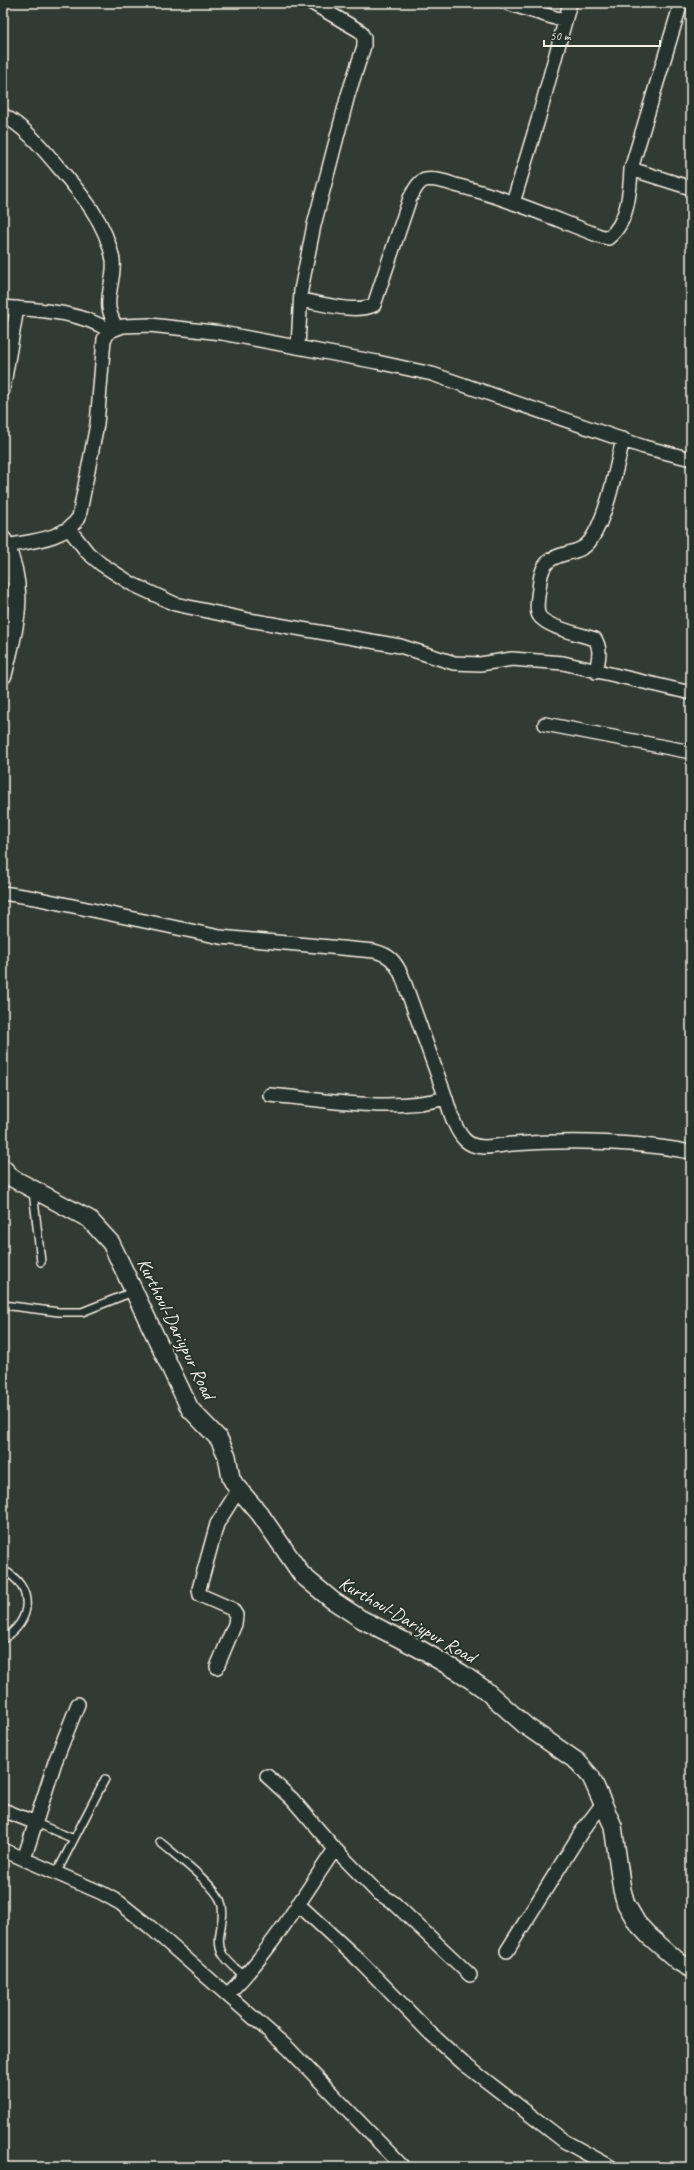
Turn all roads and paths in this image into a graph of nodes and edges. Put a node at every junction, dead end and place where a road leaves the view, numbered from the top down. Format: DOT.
graph roads {
  1 [pos="312,3"];
  2 [pos="507,3"];
  3 [pos="570,3"];
  4 [pos="681,3"];
  5 [pos="565,21"];
  6 [pos="3,115"];
  7 [pos="631,169"];
  8 [pos="691,188"];
  9 [pos="513,203"];
  10 [pos="301,300"];
  11 [pos="3,307"];
  12 [pos="17,308"];
  13 [pos="113,330"];
  14 [pos="298,347"];
  15 [pos="3,390"];
  16 [pos="623,440"];
  17 [pos="691,459"];
  18 [pos="69,529"];
  19 [pos="4,543"];
  20 [pos="596,672"];
  21 [pos="3,675"];
  22 [pos="691,693"];
  23 [pos="545,724"];
  24 [pos="691,752"];
  25 [pos="3,894"];
  26 [pos="270,1096"];
  27 [pos="446,1098"];
  28 [pos="691,1152"];
  29 [pos="3,1168"];
  30 [pos="33,1188"];
  31 [pos="41,1262"];
  32 [pos="135,1291"];
  33 [pos="3,1305"];
  34 [pos="238,1489"];
  35 [pos="3,1570"];
  36 [pos="3,1639"];
  37 [pos="217,1667"];
  38 [pos="78,1704"];
  39 [pos="267,1776"];
  40 [pos="105,1779"];
  41 [pos="604,1802"];
  42 [pos="3,1810"];
  43 [pos="36,1822"];
  44 [pos="74,1839"];
  45 [pos="160,1842"];
  46 [pos="335,1849"];
  47 [pos="3,1850"];
  48 [pos="24,1859"];
  49 [pos="57,1872"];
  50 [pos="298,1904"];
  51 [pos="507,1951"];
  52 [pos="691,1969"];
  53 [pos="470,1975"];
  54 [pos="245,1977"];
  55 [pos="228,1994"];
  56 [pos="403,2167"];
  57 [pos="611,2167"];
  1 -- 10 [label="street"];
  2 -- 5 [label="street"];
  3 -- 5 [label="street"];
  4 -- 7 [label="street"];
  5 -- 9 [label="street"];
  6 -- 13 [label="street"];
  7 -- 8 [label="street"];
  7 -- 9 [label="street"];
  9 -- 10 [label="street"];
  10 -- 14 [label="street"];
  11 -- 12 [label="street"];
  12 -- 13 [label="street"];
  12 -- 15 [label="street"];
  13 -- 14 [label="street"];
  13 -- 18 [label="street"];
  14 -- 16 [label="street"];
  16 -- 17 [label="street"];
  16 -- 20 [label="street"];
  18 -- 19 [label="street"];
  18 -- 20 [label="street"];
  19 -- 21 [label="street"];
  20 -- 22 [label="street"];
  23 -- 24 [label="street"];
  25 -- 27 [label="street"];
  26 -- 27 [label="street"];
  27 -- 28 [label="street"];
  29 -- 30 [label="street, Kurthoul-Dariypur Road"];
  30 -- 31 [label="lane"];
  30 -- 32 [label="street, Kurthoul-Dariypur Road"];
  32 -- 33 [label="lane"];
  32 -- 34 [label="street, Kurthoul-Dariypur Road"];
  34 -- 37 [label="street"];
  34 -- 41 [label="street, Kurthoul-Dariypur Road"];
  35 -- 36 [label="lane"];
  38 -- 43 [label="street"];
  39 -- 46 [label="street"];
  40 -- 44 [label="lane"];
  41 -- 51 [label="street"];
  41 -- 52 [label="street, Kurthoul-Dariypur Road"];
  42 -- 43 [label="street"];
  43 -- 44 [label="lane"];
  43 -- 48 [label="street"];
  44 -- 49 [label="lane"];
  45 -- 54 [label="lane"];
  46 -- 50 [label="street"];
  46 -- 53 [label="street"];
  47 -- 48 [label="street"];
  48 -- 49 [label="street"];
  49 -- 55 [label="street"];
  50 -- 54 [label="street"];
  50 -- 57 [label="street"];
  54 -- 55 [label="street"];
  55 -- 56 [label="street"];
}
